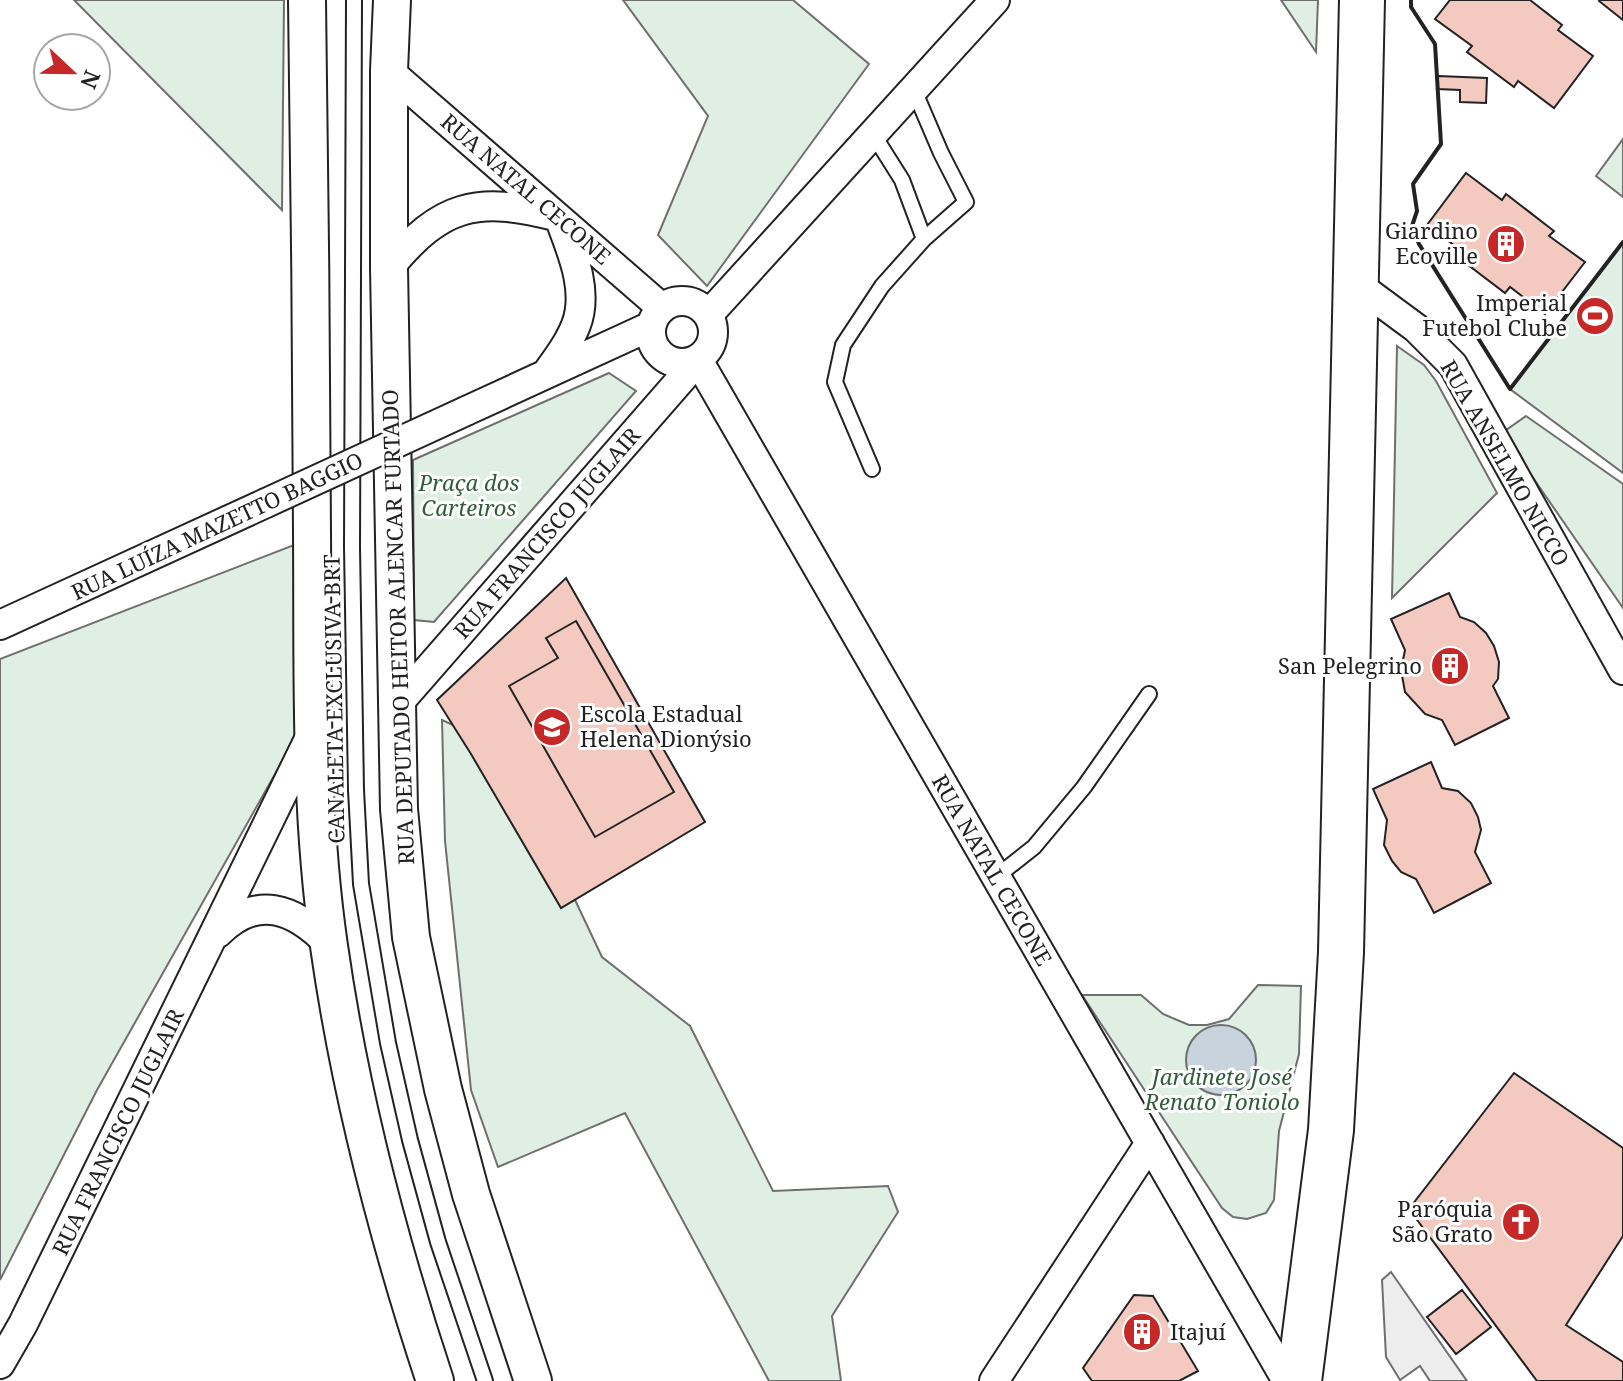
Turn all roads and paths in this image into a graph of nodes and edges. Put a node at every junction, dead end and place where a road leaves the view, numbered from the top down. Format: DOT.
graph roads {
  1 [pos="307,0"];
  2 [pos="354,0"];
  3 [pos="392,0"];
  4 [pos="995,0"];
  5 [pos="1362,0"];
  6 [pos="389,71"];
  7 [pos="914,90"];
  8 [pos="873,134"];
  9 [pos="560,217"];
  10 [pos="924,239"];
  11 [pos="389,268"];
  12 [pos="1355,283"];
  13 [pos="709,314"];
  14 [pos="657,317"];
  15 [pos="698,360"];
  16 [pos="545,375"];
  17 [pos="872,469"];
  18 [pos="0,625"];
  19 [pos="1623,670"];
  20 [pos="1149,694"];
  21 [pos="396,706"];
  22 [pos="313,730"];
  23 [pos="996,877"];
  24 [pos="212,940"];
  25 [pos="329,944"];
  26 [pos="1150,1143"];
  27 [pos="12,1326"];
  28 [pos="0,1364"];
  29 [pos="435,1381"];
  30 [pos="485,1381"];
  31 [pos="533,1381"];
  32 [pos="994,1381"];
  33 [pos="1287,1381"];
  34 [pos="1299,1381"];
  1 -- 22 [label="street"];
  2 -- 30 [label="lane, CANALETA EXCLUSIVA BRT"];
  3 -- 6 [label="street, RUA DEPUTADO HEITOR ALENCAR FURTADO"];
  4 -- 7 [label="street"];
  5 -- 12 [label="main road"];
  6 -- 9 [label="street, RUA NATAL CECONE"];
  6 -- 11 [label="street, RUA DEPUTADO HEITOR ALENCAR FURTADO"];
  7 -- 8 [label="street"];
  7 -- 10 [label="lane"];
  8 -- 10 [label="lane"];
  8 -- 13 [label="street"];
  9 -- 11 [label="street"];
  9 -- 14 [label="street, RUA NATAL CECONE"];
  9 -- 16 [label="street"];
  10 -- 17 [label="lane"];
  11 -- 21 [label="street, RUA DEPUTADO HEITOR ALENCAR FURTADO"];
  12 -- 19 [label="street, RUA ANSELMO NICCO"];
  12 -- 34 [label="main road"];
  13 -- 14 [label="street"];
  13 -- 15 [label="street"];
  14 -- 15 [label="street"];
  14 -- 16 [label="street, RUA LUÍZA MAZETTO BAGGIO"];
  15 -- 21 [label="street, RUA FRANCISCO JUGLAIR"];
  15 -- 23 [label="street, RUA NATAL CECONE"];
  16 -- 18 [label="street, RUA LUÍZA MAZETTO BAGGIO, bridge"];
  20 -- 23 [label="lane"];
  21 -- 31 [label="street, RUA DEPUTADO HEITOR ALENCAR FURTADO"];
  22 -- 24 [label="street, RUA FRANCISCO JUGLAIR"];
  22 -- 25 [label="street"];
  23 -- 26 [label="street, RUA NATAL CECONE"];
  24 -- 25 [label="street, RUA FRANCISCO JUGLAIR"];
  24 -- 27 [label="street, RUA FRANCISCO JUGLAIR"];
  25 -- 29 [label="street"];
  26 -- 32 [label="street"];
  26 -- 33 [label="street, RUA NATAL CECONE"];
  27 -- 28 [label="street, RUA FRANCISCO JUGLAIR"];
}
